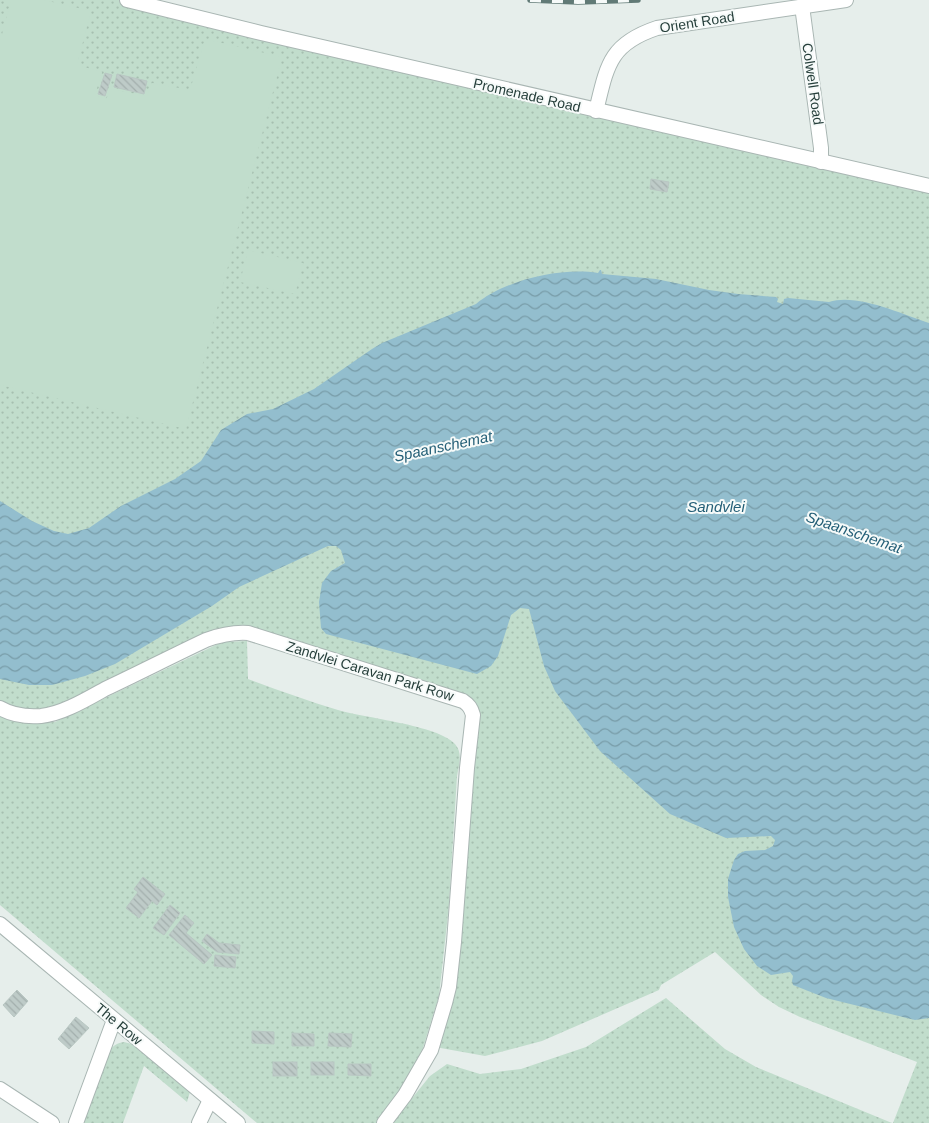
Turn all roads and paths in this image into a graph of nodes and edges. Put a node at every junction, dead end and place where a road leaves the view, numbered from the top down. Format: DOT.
graph roads {
  1 [pos="126,0"];
  2 [pos="846,0"];
  3 [pos="802,6"];
  4 [pos="596,111"];
  5 [pos="821,162"];
  6 [pos="929,186"];
  7 [pos="0,708"];
  8 [pos="0,924"];
  9 [pos="114,1020"];
  10 [pos="0,1089"];
  11 [pos="210,1100"];
  12 [pos="52,1123"];
  13 [pos="76,1123"];
  14 [pos="199,1123"];
  15 [pos="238,1123"];
  16 [pos="384,1123"];
  1 -- 4 [label="street, Promenade Road"];
  2 -- 3 [label="street, Orient Road"];
  3 -- 4 [label="street, Orient Road"];
  3 -- 5 [label="street, Colwell Road"];
  4 -- 5 [label="street, Promenade Road"];
  5 -- 6 [label="street, Promenade Road"];
  7 -- 16 [label="street, Zandvlei Caravan Park Row"];
  8 -- 9 [label="street, The Row"];
  9 -- 11 [label="street, The Row"];
  9 -- 13 [label="street"];
  10 -- 12 [label="street"];
  11 -- 14 [label="street"];
  11 -- 15 [label="street, The Row"];
}
